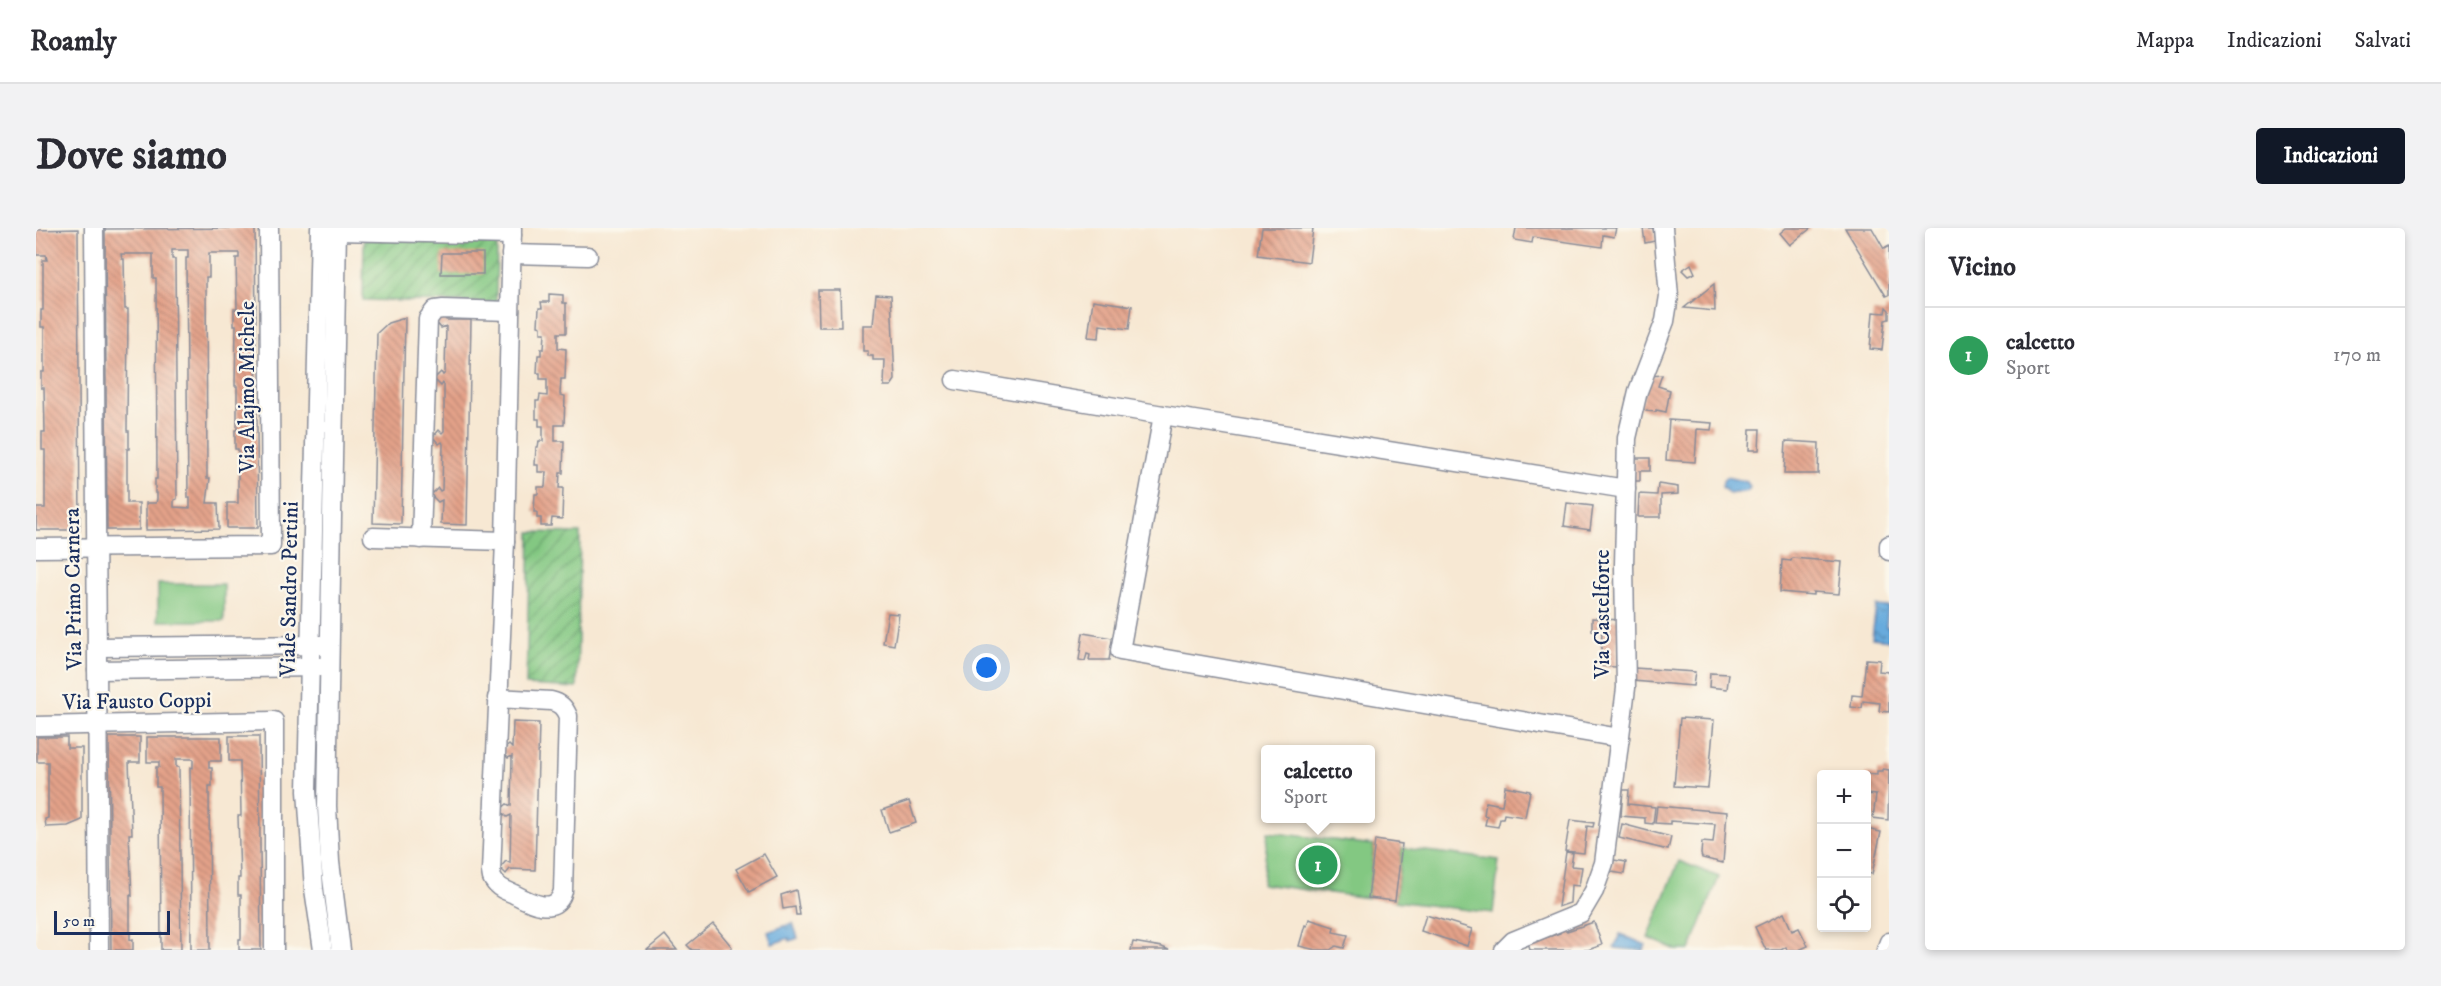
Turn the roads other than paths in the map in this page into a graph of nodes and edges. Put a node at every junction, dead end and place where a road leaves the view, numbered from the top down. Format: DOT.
graph roads {
  1 [pos="94,228"];
  2 [pos="269,228"];
  3 [pos="1663,228"];
  4 [pos="332,229"];
  5 [pos="372,230"];
  6 [pos="512,231"];
  7 [pos="511,254"];
  8 [pos="588,256"];
  9 [pos="510,311"];
  10 [pos="955,380"];
  11 [pos="1163,416"];
  12 [pos="1626,489"];
  13 [pos="374,537"];
  14 [pos="421,539"];
  15 [pos="505,541"];
  16 [pos="1889,545"];
  17 [pos="96,547"];
  18 [pos="36,548"];
  19 [pos="1889,551"];
  20 [pos="310,645"];
  21 [pos="330,645"];
  22 [pos="97,647"];
  23 [pos="310,667"];
  24 [pos="329,667"];
  25 [pos="97,670"];
  26 [pos="497,698"];
  27 [pos="98,724"];
  28 [pos="36,726"];
  29 [pos="1620,738"];
  30 [pos="1889,942"];
  31 [pos="99,950"];
  32 [pos="274,950"];
  33 [pos="323,950"];
  34 [pos="341,950"];
  35 [pos="1504,950"];
  36 [pos="1886,950"];
  1 -- 17 [label="street, Via Primo Carnera"];
  2 -- 17 [label="street, Via Alajmo Michele"];
  3 -- 12 [label="street, Via Castelforte"];
  4 -- 5 [label="street"];
  4 -- 20 [label="street, Viale Sandro Pertini"];
  4 -- 21 [label="street, Viale Sandro Pertini"];
  5 -- 6 [label="street"];
  6 -- 7 [label="street"];
  7 -- 8 [label="street"];
  7 -- 9 [label="street"];
  9 -- 14 [label="street"];
  9 -- 15 [label="street"];
  10 -- 11 [label="street"];
  11 -- 12 [label="street"];
  11 -- 29 [label="street"];
  12 -- 29 [label="street, Via Castelforte"];
  13 -- 14 [label="street"];
  14 -- 15 [label="street"];
  15 -- 26 [label="street"];
  16 -- 19 [label="street"];
  17 -- 18 [label="street"];
  17 -- 22 [label="street, Via Primo Carnera"];
  20 -- 21 [label="street"];
  20 -- 22 [label="street"];
  20 -- 23 [label="street, Viale Sandro Pertini"];
  21 -- 24 [label="street, Viale Sandro Pertini"];
  22 -- 25 [label="street, Via Primo Carnera"];
  23 -- 24 [label="street"];
  23 -- 25 [label="street"];
  23 -- 33 [label="street, Viale Sandro Pertini"];
  24 -- 34 [label="street, Viale Sandro Pertini"];
  25 -- 27 [label="street, Via Primo Carnera"];
  26 -- 26 [label="street"];
  27 -- 28 [label="street, Via Fausto Coppi"];
  27 -- 31 [label="street, Via Primo Carnera"];
  27 -- 32 [label="street, Via Fausto Coppi"];
  29 -- 35 [label="street, Via Castelforte"];
  30 -- 36 [label="street"];
}
